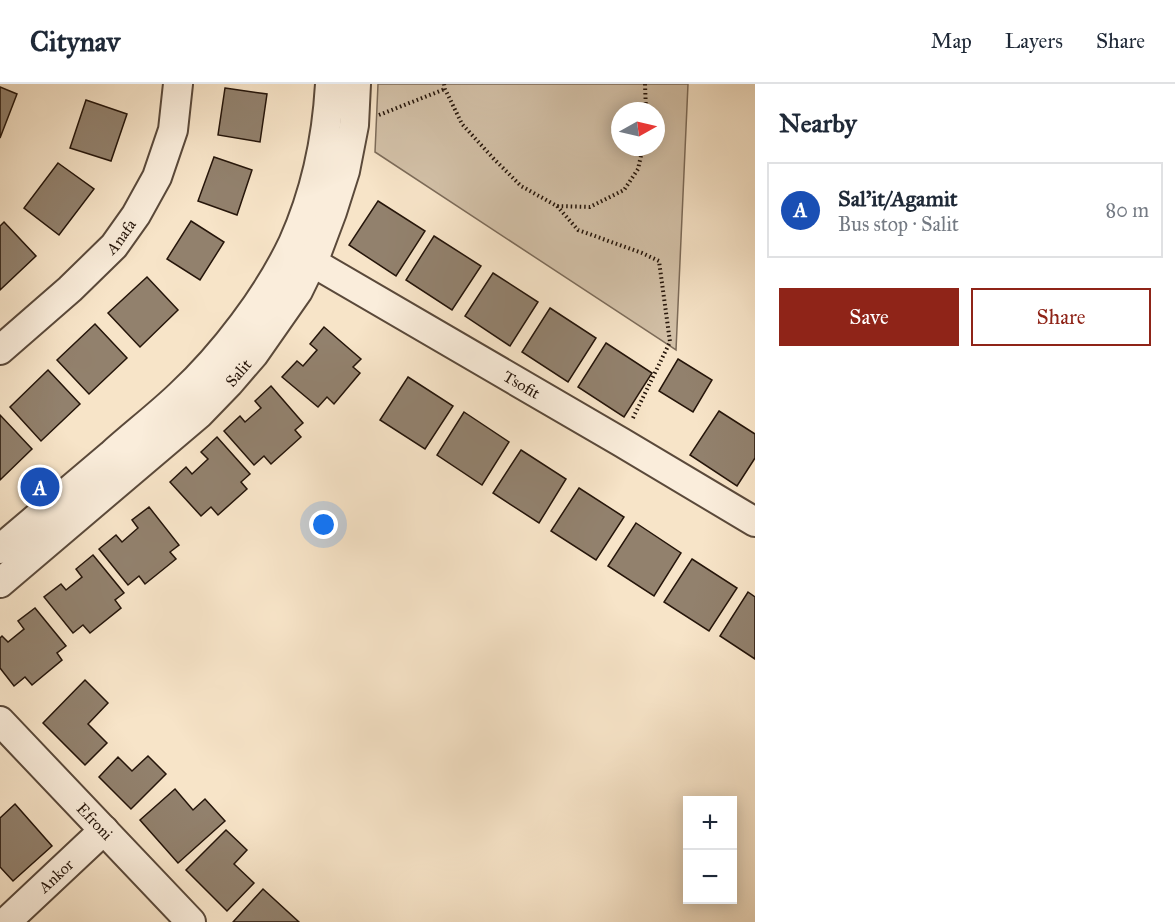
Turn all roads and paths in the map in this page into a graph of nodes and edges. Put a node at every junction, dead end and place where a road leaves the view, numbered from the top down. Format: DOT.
graph roads {
  1 [pos="178,84"];
  2 [pos="330,84"];
  3 [pos="356,84"];
  4 [pos="645,84"];
  5 [pos="445,86"];
  6 [pos="646,102"];
  7 [pos="354,126"];
  8 [pos="641,156"];
  9 [pos="557,206"];
  10 [pos="300,258"];
  11 [pos="0,350"];
  12 [pos="621,442"];
  13 [pos="755,522"];
  14 [pos="0,549"];
  15 [pos="0,583"];
  16 [pos="0,721"];
  17 [pos="104,830"];
  18 [pos="6,922"];
  19 [pos="190,922"];
  1 -- 11 [label="street, Anafa"];
  2 -- 10 [label="street, Salit"];
  3 -- 7 [label="street, Salit"];
  4 -- 6 [label="path"];
  5 -- 7 [label="path"];
  5 -- 9 [label="path"];
  7 -- 10 [label="street, Salit"];
  8 -- 9 [label="path"];
  9 -- 12 [label="path"];
  10 -- 12 [label="street, Tsofit"];
  10 -- 14 [label="street, Salit"];
  10 -- 15 [label="street, Salit"];
  12 -- 13 [label="street, Tsofit"];
  16 -- 17 [label="street, Efroni"];
  17 -- 18 [label="street, Ankor"];
  17 -- 19 [label="street, Efroni"];
}
